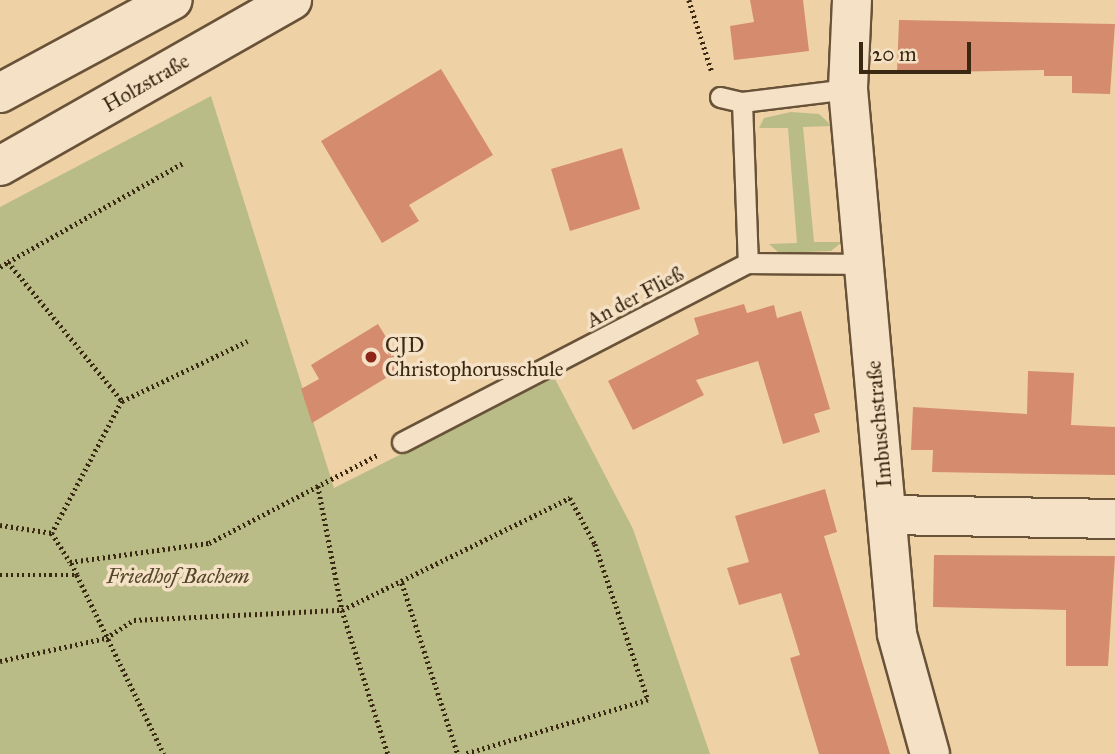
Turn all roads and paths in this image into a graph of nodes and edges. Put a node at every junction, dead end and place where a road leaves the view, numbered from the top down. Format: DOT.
graph roads {
  1 [pos="173,0"];
  2 [pos="292,0"];
  3 [pos="689,0"];
  4 [pos="852,0"];
  5 [pos="848,89"];
  6 [pos="0,93"];
  7 [pos="720,97"];
  8 [pos="743,102"];
  9 [pos="183,163"];
  10 [pos="0,166"];
  11 [pos="8,262"];
  12 [pos="748,263"];
  13 [pos="864,264"];
  14 [pos="0,267"];
  15 [pos="247,341"];
  16 [pos="121,401"];
  17 [pos="402,442"];
  18 [pos="318,486"];
  19 [pos="887,515"];
  20 [pos="1115,519"];
  21 [pos="0,525"];
  22 [pos="52,533"];
  23 [pos="70,562"];
  24 [pos="0,575"];
  25 [pos="77,575"];
  26 [pos="402,583"];
  27 [pos="342,610"];
  28 [pos="106,638"];
  29 [pos="0,660"];
  30 [pos="164,754"];
  31 [pos="388,754"];
  32 [pos="458,754"];
  33 [pos="467,754"];
  34 [pos="930,754"];
  1 -- 6 [label="street"];
  2 -- 10 [label="street, Holzstraße"];
  3 -- 7 [label="path"];
  4 -- 5 [label="street, Imbuschstraße"];
  5 -- 8 [label="lane"];
  5 -- 13 [label="street, Imbuschstraße"];
  7 -- 8 [label="lane"];
  8 -- 12 [label="lane"];
  9 -- 11 [label="path"];
  11 -- 14 [label="path"];
  11 -- 16 [label="path"];
  12 -- 13 [label="lane, An der Fließ"];
  12 -- 17 [label="lane, An der Fließ"];
  13 -- 19 [label="street, Imbuschstraße"];
  15 -- 16 [label="path"];
  16 -- 22 [label="path"];
  17 -- 18 [label="path"];
  18 -- 23 [label="path"];
  18 -- 27 [label="path"];
  19 -- 20 [label="street"];
  19 -- 34 [label="street, Imbuschstraße"];
  21 -- 22 [label="path"];
  22 -- 23 [label="path"];
  23 -- 25 [label="path"];
  24 -- 25 [label="path"];
  25 -- 28 [label="path"];
  26 -- 27 [label="path"];
  26 -- 32 [label="path"];
  26 -- 33 [label="path"];
  27 -- 28 [label="path"];
  27 -- 31 [label="path"];
  28 -- 29 [label="path"];
  28 -- 30 [label="path"];
}
